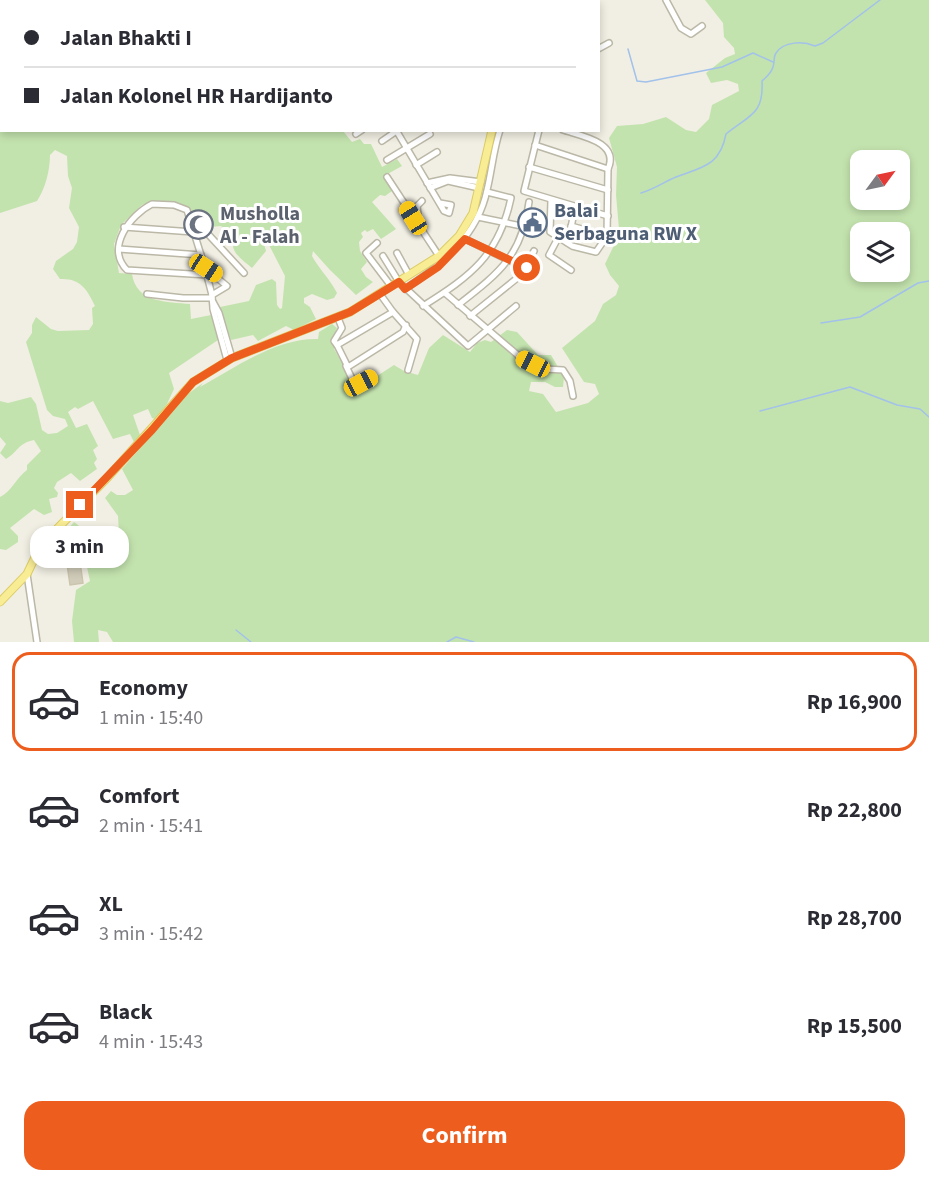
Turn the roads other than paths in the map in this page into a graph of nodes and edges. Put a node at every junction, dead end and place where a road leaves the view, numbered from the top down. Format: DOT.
graph roads {
  1 [pos="666,0"];
  2 [pos="702,26"];
  3 [pos="609,43"];
  4 [pos="600,48"];
  5 [pos="396,132"];
  6 [pos="398,132"];
  7 [pos="492,132"];
  8 [pos="499,132"];
  9 [pos="538,132"];
  10 [pos="569,132"];
  11 [pos="430,134"];
  12 [pos="382,141"];
  13 [pos="535,145"];
  14 [pos="407,150"];
  15 [pos="437,152"];
  16 [pos="387,160"];
  17 [pos="416,165"];
  18 [pos="529,167"];
  19 [pos="608,169"];
  20 [pos="387,177"];
  21 [pos="429,185"];
  22 [pos="480,185"];
  23 [pos="608,190"];
  24 [pos="487,192"];
  25 [pos="551,200"];
  26 [pos="422,201"];
  27 [pos="529,202"];
  28 [pos="440,203"];
  29 [pos="575,207"];
  30 [pos="608,216"];
  31 [pos="478,217"];
  32 [pos="413,218"];
  33 [pos="505,223"];
  34 [pos="470,225"];
  35 [pos="571,226"];
  36 [pos="124,227"];
  37 [pos="526,227"];
  38 [pos="195,233"];
  39 [pos="607,236"];
  40 [pos="558,238"];
  41 [pos="465,239"];
  42 [pos="377,243"];
  43 [pos="568,243"];
  44 [pos="119,249"];
  45 [pos="491,251"];
  46 [pos="534,251"];
  47 [pos="397,253"];
  48 [pos="201,255"];
  49 [pos="383,256"];
  50 [pos="509,260"];
  51 [pos="437,261"];
  52 [pos="527,268"];
  53 [pos="571,270"];
  54 [pos="206,272"];
  55 [pos="244,273"];
  56 [pos="409,275"];
  57 [pos="399,282"];
  58 [pos="391,286"];
  59 [pos="405,289"];
  60 [pos="445,293"];
  61 [pos="147,294"];
  62 [pos="380,294"];
  63 [pos="213,299"];
  64 [pos="458,305"];
  65 [pos="423,306"];
  66 [pos="516,306"];
  67 [pos="393,312"];
  68 [pos="470,316"];
  69 [pos="338,318"];
  70 [pos="406,325"];
  71 [pos="487,331"];
  72 [pos="337,345"];
  73 [pos="230,359"];
  74 [pos="346,366"];
  75 [pos="408,370"];
  76 [pos="372,377"];
  77 [pos="573,396"];
  78 [pos="27,574"];
  79 [pos="0,602"];
  80 [pos="37,642"];
  1 -- 2 [label="street"];
  3 -- 4 [label="street"];
  5 -- 12 [label="street"];
  6 -- 14 [label="street"];
  7 -- 22 [label="main road"];
  8 -- 24 [label="street"];
  9 -- 13 [label="street"];
  10 -- 19 [label="street"];
  11 -- 14 [label="street"];
  13 -- 18 [label="street"];
  13 -- 19 [label="street"];
  14 -- 16 [label="street"];
  14 -- 17 [label="street"];
  15 -- 17 [label="street"];
  17 -- 21 [label="street"];
  18 -- 23 [label="street"];
  18 -- 25 [label="street"];
  19 -- 23 [label="street"];
  20 -- 32 [label="street"];
  21 -- 22 [label="street"];
  21 -- 28 [label="street"];
  22 -- 34 [label="main road"];
  23 -- 30 [label="street"];
  24 -- 31 [label="street"];
  24 -- 33 [label="street"];
  25 -- 29 [label="street"];
  25 -- 40 [label="street"];
  26 -- 32 [label="street"];
  27 -- 37 [label="street"];
  29 -- 30 [label="street"];
  29 -- 35 [label="street"];
  30 -- 39 [label="street"];
  31 -- 33 [label="street"];
  31 -- 34 [label="street"];
  32 -- 51 [label="street"];
  33 -- 37 [label="street"];
  33 -- 45 [label="street"];
  34 -- 41 [label="street"];
  34 -- 51 [label="main road"];
  35 -- 39 [label="street"];
  35 -- 43 [label="street"];
  36 -- 38 [label="street"];
  36 -- 38 [label="street"];
  36 -- 44 [label="street"];
  37 -- 50 [label="street"];
  38 -- 48 [label="street"];
  38 -- 55 [label="street"];
  39 -- 43 [label="street"];
  40 -- 43 [label="street"];
  40 -- 53 [label="street"];
  41 -- 45 [label="street"];
  41 -- 51 [label="street"];
  42 -- 58 [label="street"];
  44 -- 48 [label="street"];
  44 -- 54 [label="street"];
  45 -- 50 [label="street"];
  45 -- 60 [label="street"];
  46 -- 52 [label="street"];
  47 -- 56 [label="street"];
  48 -- 54 [label="street"];
  49 -- 57 [label="street"];
  50 -- 52 [label="street"];
  50 -- 64 [label="street"];
  51 -- 56 [label="main road"];
  51 -- 59 [label="street"];
  52 -- 68 [label="street"];
  54 -- 63 [label="street"];
  54 -- 63 [label="street"];
  56 -- 57 [label="main road"];
  57 -- 58 [label="main road"];
  57 -- 59 [label="street"];
  58 -- 62 [label="main road"];
  59 -- 65 [label="street"];
  60 -- 64 [label="street"];
  60 -- 65 [label="street"];
  61 -- 63 [label="street"];
  62 -- 67 [label="street"];
  62 -- 69 [label="main road"];
  63 -- 73 [label="street"];
  64 -- 68 [label="street"];
  65 -- 71 [label="street"];
  66 -- 71 [label="street"];
  67 -- 70 [label="street"];
  67 -- 72 [label="street"];
  68 -- 71 [label="street"];
  69 -- 72 [label="street"];
  69 -- 73 [label="main road"];
  70 -- 74 [label="street"];
  70 -- 75 [label="street"];
  71 -- 77 [label="street"];
  72 -- 74 [label="street"];
  73 -- 78 [label="main road"];
  74 -- 76 [label="street"];
  78 -- 79 [label="main road"];
  78 -- 80 [label="street"];
}
